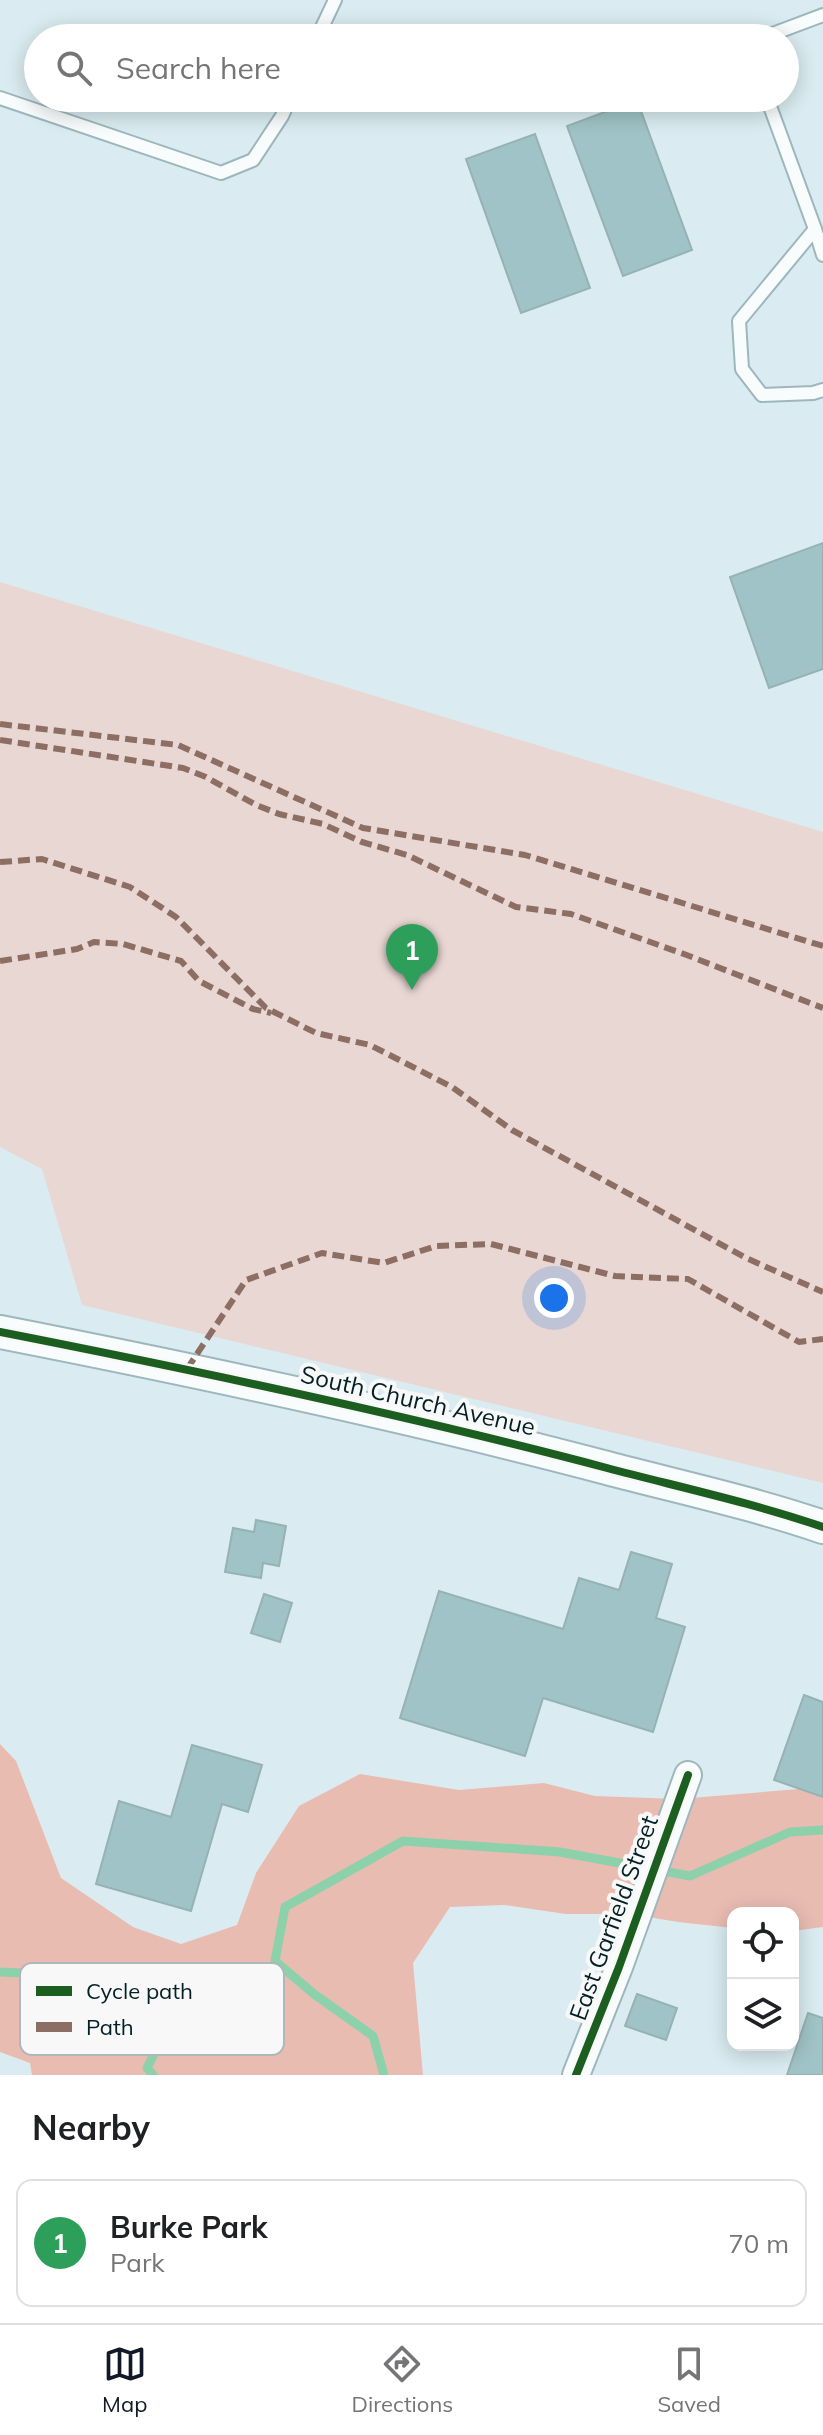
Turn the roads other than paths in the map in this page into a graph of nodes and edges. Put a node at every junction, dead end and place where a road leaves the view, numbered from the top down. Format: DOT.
graph roads {
  1 [pos="335,0"];
  2 [pos="823,15"];
  3 [pos="324,24"];
  4 [pos="799,24"];
  5 [pos="0,98"];
  6 [pos="24,106"];
  7 [pos="41,112"];
  8 [pos="284,112"];
  9 [pos="772,112"];
  10 [pos="815,229"];
  11 [pos="823,255"];
  12 [pos="823,390"];
  13 [pos="0,1332"];
  14 [pos="823,1527"];
  15 [pos="688,1775"];
  16 [pos="576,2075"];
  1 -- 3 [label="lane"];
  2 -- 4 [label="lane"];
  5 -- 6 [label="lane"];
  7 -- 8 [label="lane"];
  9 -- 10 [label="lane"];
  10 -- 11 [label="lane"];
  10 -- 12 [label="lane"];
  13 -- 14 [label="street, South Church Avenue"];
  15 -- 16 [label="street, East Garfield Street"];
}
